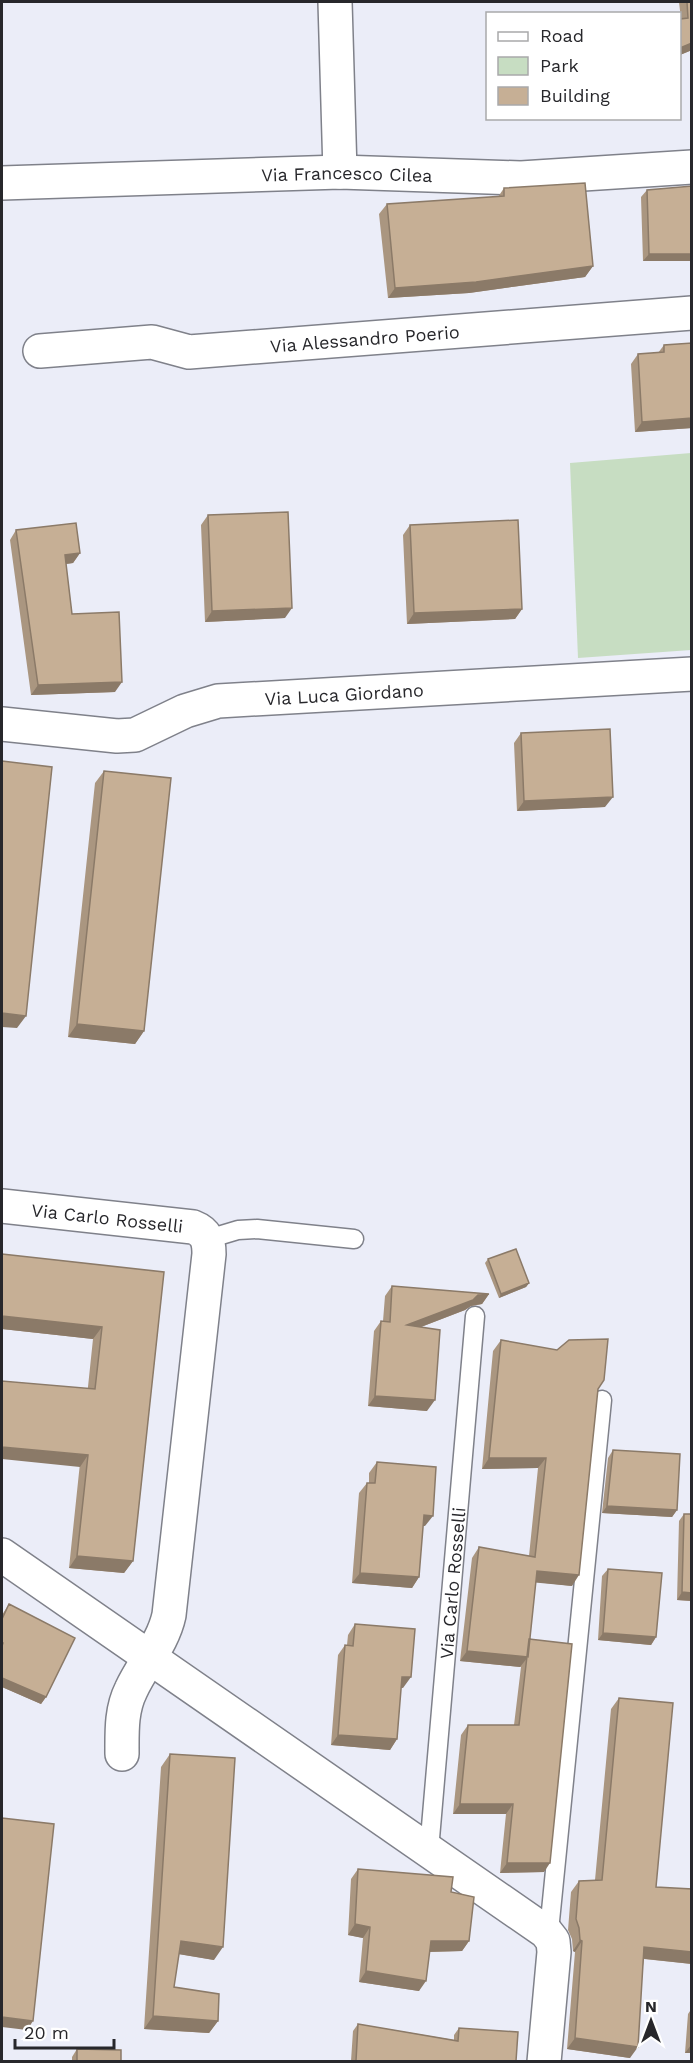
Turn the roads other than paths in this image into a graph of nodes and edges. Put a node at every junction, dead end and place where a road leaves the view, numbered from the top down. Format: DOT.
graph roads {
  1 [pos="335,2"];
  2 [pos="692,167"];
  3 [pos="340,172"];
  4 [pos="2,183"];
  5 [pos="692,313"];
  6 [pos="40,351"];
  7 [pos="692,674"];
  8 [pos="2,724"];
  9 [pos="2,1206"];
  10 [pos="208,1239"];
  11 [pos="354,1239"];
  12 [pos="475,1316"];
  13 [pos="602,1400"];
  14 [pos="2,1555"];
  15 [pos="150,1657"];
  16 [pos="122,1754"];
  17 [pos="429,1850"];
  18 [pos="546,1932"];
  19 [pos="544,2061"];
  1 -- 3 [label="street"];
  2 -- 3 [label="street, Via Francesco Cilea"];
  3 -- 4 [label="street, Via Francesco Cilea"];
  5 -- 6 [label="street, Via Alessandro Poerio"];
  7 -- 8 [label="street, Via Luca Giordano"];
  9 -- 10 [label="street, Via Carlo Rosselli"];
  10 -- 11 [label="lane, Via Carlo Rosselli"];
  10 -- 15 [label="street, Via Carlo Rosselli"];
  12 -- 17 [label="lane, Via Carlo Rosselli"];
  13 -- 18 [label="lane"];
  14 -- 15 [label="street"];
  15 -- 16 [label="street, Via Carlo Rosselli"];
  15 -- 17 [label="street"];
  17 -- 18 [label="street"];
  18 -- 19 [label="street"];
}
